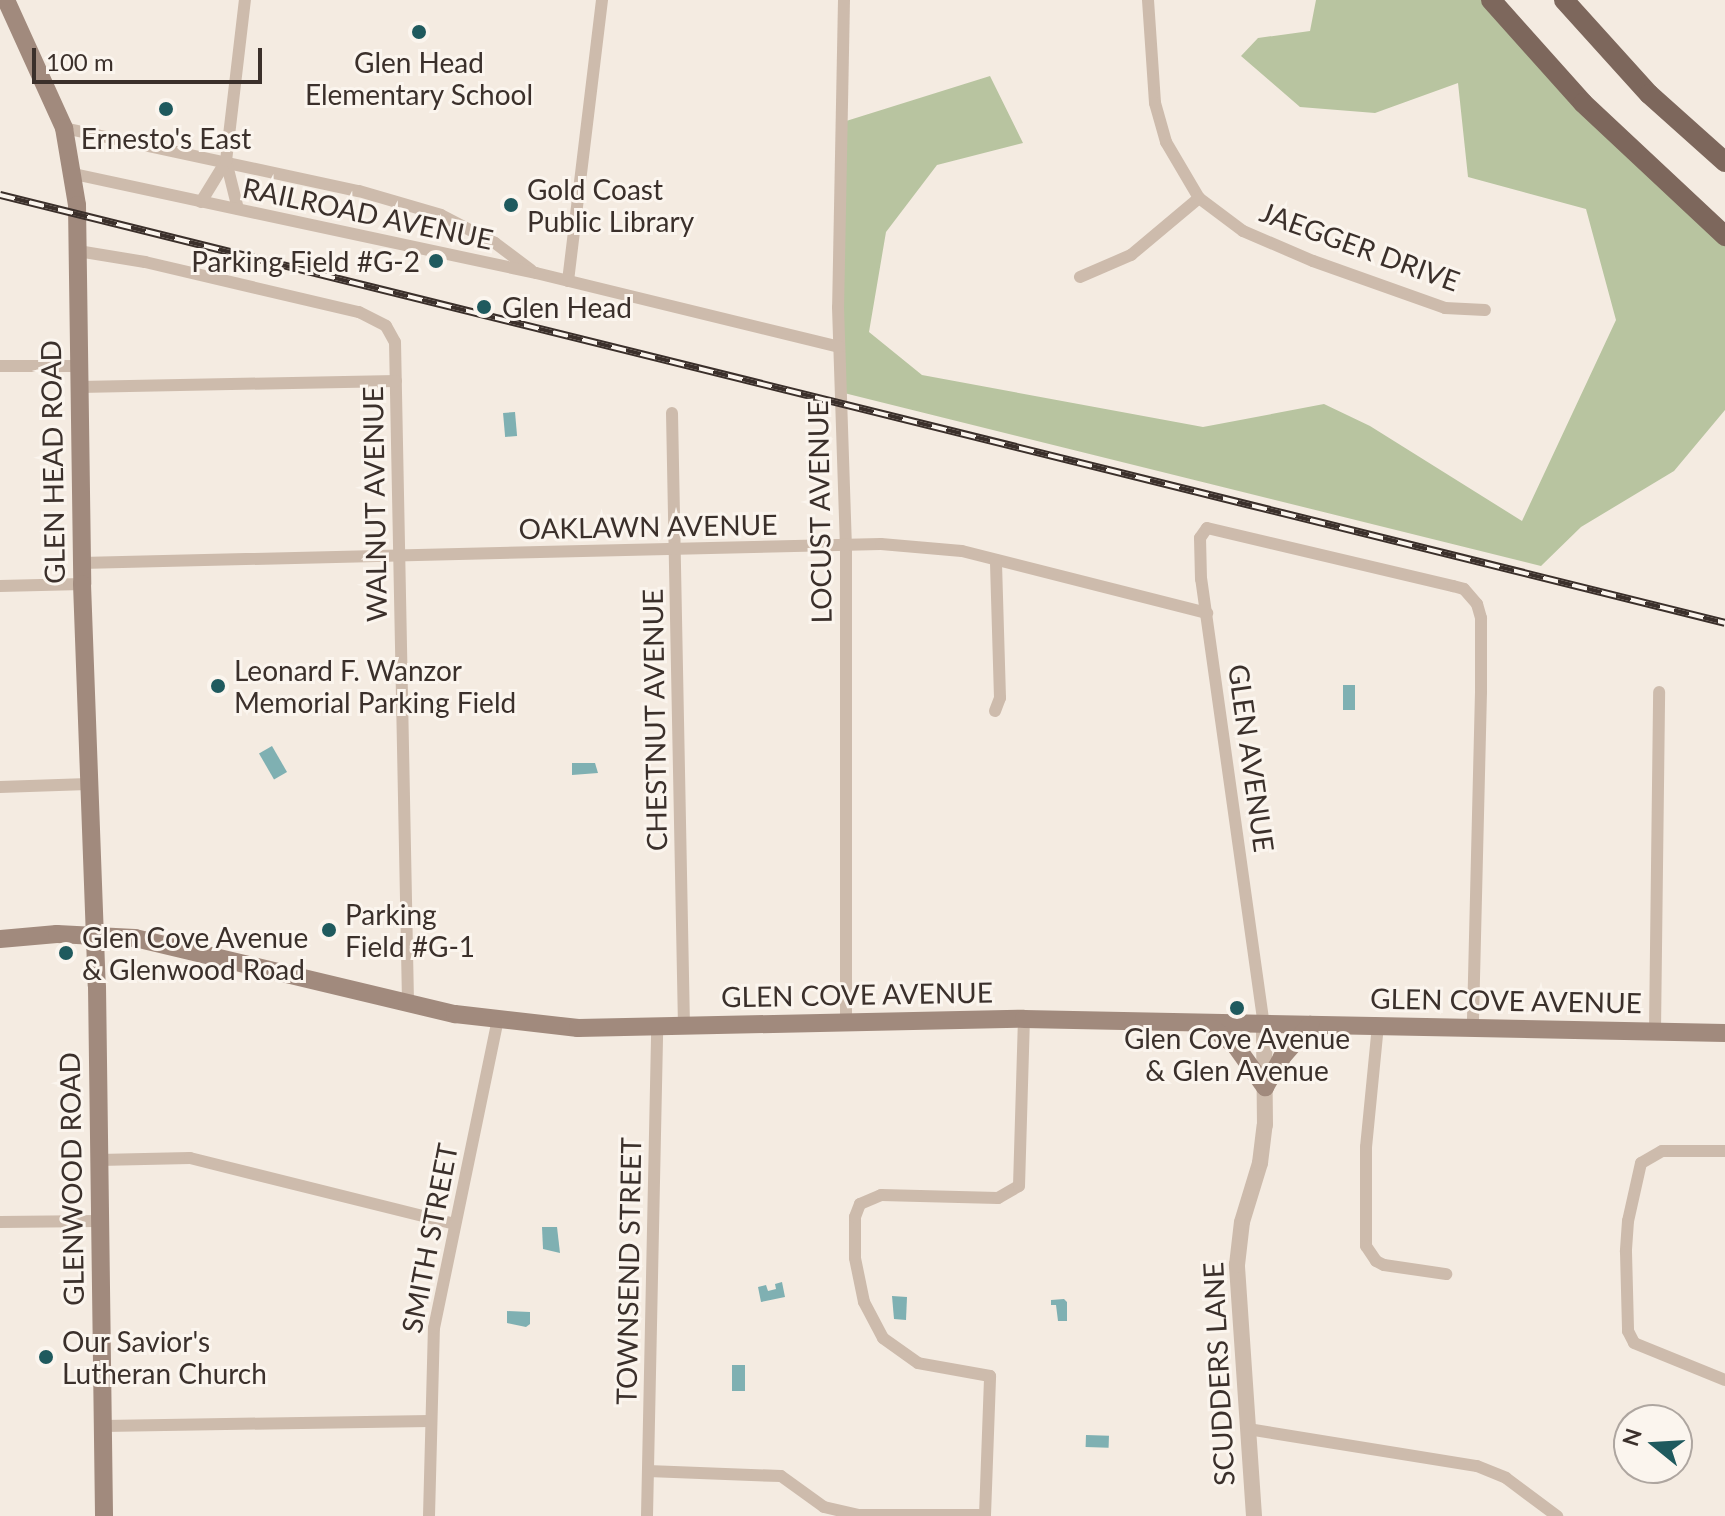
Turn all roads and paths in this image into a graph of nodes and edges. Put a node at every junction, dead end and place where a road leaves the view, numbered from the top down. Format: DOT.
graph roads {
  1 [pos="6,0"];
  2 [pos="245,0"];
  3 [pos="602,0"];
  4 [pos="844,0"];
  5 [pos="1148,0"];
  6 [pos="1491,0"];
  7 [pos="1564,0"];
  8 [pos="64,128"];
  9 [pos="226,161"];
  10 [pos="1725,162"];
  11 [pos="74,174"];
  12 [pos="1199,198"];
  13 [pos="201,202"];
  14 [pos="238,209"];
  15 [pos="1725,236"];
  16 [pos="78,251"];
  17 [pos="536,273"];
  18 [pos="1080,277"];
  19 [pos="568,281"];
  20 [pos="1485,310"];
  21 [pos="839,347"];
  22 [pos="0,366"];
  23 [pos="79,366"];
  24 [pos="396,381"];
  25 [pos="79,387"];
  26 [pos="672,413"];
  27 [pos="846,546"];
  28 [pos="675,550"];
  29 [pos="398,556"];
  30 [pos="996,560"];
  31 [pos="81,563"];
  32 [pos="82,584"];
  33 [pos="0,586"];
  34 [pos="1207,613"];
  35 [pos="1659,692"];
  36 [pos="995,711"];
  37 [pos="88,784"];
  38 [pos="0,787"];
  39 [pos="94,936"];
  40 [pos="0,939"];
  41 [pos="408,1003"];
  42 [pos="498,1019"];
  43 [pos="1024,1019"];
  44 [pos="846,1023"];
  45 [pos="1206,1024"];
  46 [pos="1310,1025"];
  47 [pos="1378,1025"];
  48 [pos="684,1026"];
  49 [pos="1264,1026"];
  50 [pos="657,1027"];
  51 [pos="1473,1027"];
  52 [pos="1655,1031"];
  53 [pos="1725,1033"];
  54 [pos="1265,1087"];
  55 [pos="1725,1151"];
  56 [pos="99,1160"];
  57 [pos="99,1221"];
  58 [pos="0,1222"];
  59 [pos="454,1224"];
  60 [pos="1446,1274"];
  61 [pos="1725,1380"];
  62 [pos="430,1421"];
  63 [pos="104,1426"];
  64 [pos="1248,1429"];
  65 [pos="648,1471"];
  66 [pos="104,1516"];
  67 [pos="429,1516"];
  68 [pos="647,1516"];
  69 [pos="1254,1516"];
  70 [pos="1557,1516"];
  1 -- 8 [label="main road, GLEN HEAD ROAD"];
  2 -- 9 [label="street"];
  3 -- 19 [label="street"];
  4 -- 21 [label="street, LOCUST AVENUE"];
  5 -- 12 [label="street, JAEGGER DRIVE"];
  6 -- 15 [label="main road"];
  7 -- 10 [label="main road"];
  8 -- 9 [label="street"];
  8 -- 11 [label="main road, GLEN HEAD ROAD"];
  9 -- 13 [label="street"];
  9 -- 14 [label="street"];
  9 -- 17 [label="street"];
  11 -- 13 [label="street, RAILROAD AVENUE"];
  11 -- 16 [label="main road, GLEN HEAD ROAD"];
  12 -- 18 [label="street"];
  12 -- 20 [label="street, JAEGGER DRIVE"];
  13 -- 14 [label="street, RAILROAD AVENUE"];
  14 -- 17 [label="street, RAILROAD AVENUE"];
  16 -- 23 [label="main road, GLEN HEAD ROAD"];
  16 -- 24 [label="street, WALNUT AVENUE"];
  17 -- 19 [label="street, RAILROAD AVENUE"];
  19 -- 21 [label="street, RAILROAD AVENUE"];
  21 -- 27 [label="street, LOCUST AVENUE"];
  22 -- 23 [label="street"];
  23 -- 25 [label="main road, GLEN HEAD ROAD"];
  24 -- 25 [label="street"];
  24 -- 29 [label="street, WALNUT AVENUE"];
  25 -- 31 [label="main road, GLEN HEAD ROAD"];
  26 -- 28 [label="street, CHESTNUT AVENUE"];
  27 -- 28 [label="street, OAKLAWN AVENUE"];
  27 -- 30 [label="street, OAKLAWN AVENUE"];
  27 -- 44 [label="street, LOCUST AVENUE"];
  28 -- 29 [label="street, OAKLAWN AVENUE"];
  28 -- 48 [label="street, CHESTNUT AVENUE"];
  29 -- 31 [label="street, OAKLAWN AVENUE"];
  29 -- 41 [label="street, WALNUT AVENUE"];
  30 -- 34 [label="street, OAKLAWN AVENUE"];
  30 -- 36 [label="street"];
  31 -- 32 [label="main road, GLEN HEAD ROAD"];
  32 -- 33 [label="street"];
  32 -- 37 [label="main road, GLEN HEAD ROAD"];
  34 -- 49 [label="street, GLEN AVENUE"];
  34 -- 51 [label="street, GLEN AVENUE"];
  35 -- 52 [label="street"];
  37 -- 38 [label="street"];
  37 -- 39 [label="main road, GLEN HEAD ROAD"];
  39 -- 40 [label="main road, GLEN COVE AVENUE"];
  39 -- 41 [label="main road, GLEN COVE AVENUE"];
  39 -- 56 [label="main road, GLENWOOD ROAD"];
  41 -- 42 [label="main road, GLEN COVE AVENUE"];
  42 -- 50 [label="main road, GLEN COVE AVENUE"];
  42 -- 59 [label="street, SMITH STREET"];
  43 -- 44 [label="main road, GLEN COVE AVENUE"];
  43 -- 45 [label="main road, GLEN COVE AVENUE"];
  43 -- 65 [label="street"];
  44 -- 48 [label="main road, GLEN COVE AVENUE"];
  45 -- 49 [label="main road, GLEN COVE AVENUE"];
  45 -- 54 [label="main road"];
  46 -- 47 [label="main road, GLEN COVE AVENUE"];
  46 -- 49 [label="main road, GLEN COVE AVENUE"];
  46 -- 54 [label="main road"];
  47 -- 51 [label="main road, GLEN COVE AVENUE"];
  47 -- 60 [label="street"];
  48 -- 50 [label="main road, GLEN COVE AVENUE"];
  49 -- 54 [label="street, SCUDDERS LANE"];
  50 -- 65 [label="street, TOWNSEND STREET"];
  51 -- 52 [label="main road, GLEN COVE AVENUE"];
  52 -- 53 [label="main road, GLEN COVE AVENUE"];
  54 -- 64 [label="street, SCUDDERS LANE"];
  55 -- 61 [label="street"];
  56 -- 57 [label="main road, GLENWOOD ROAD"];
  56 -- 59 [label="street"];
  57 -- 58 [label="street"];
  57 -- 63 [label="main road, GLENWOOD ROAD"];
  59 -- 62 [label="street, SMITH STREET"];
  62 -- 63 [label="street"];
  62 -- 67 [label="street, SMITH STREET"];
  63 -- 66 [label="main road, GLENWOOD ROAD"];
  64 -- 69 [label="street, SCUDDERS LANE"];
  64 -- 70 [label="street"];
  65 -- 68 [label="street, TOWNSEND STREET"];
}
